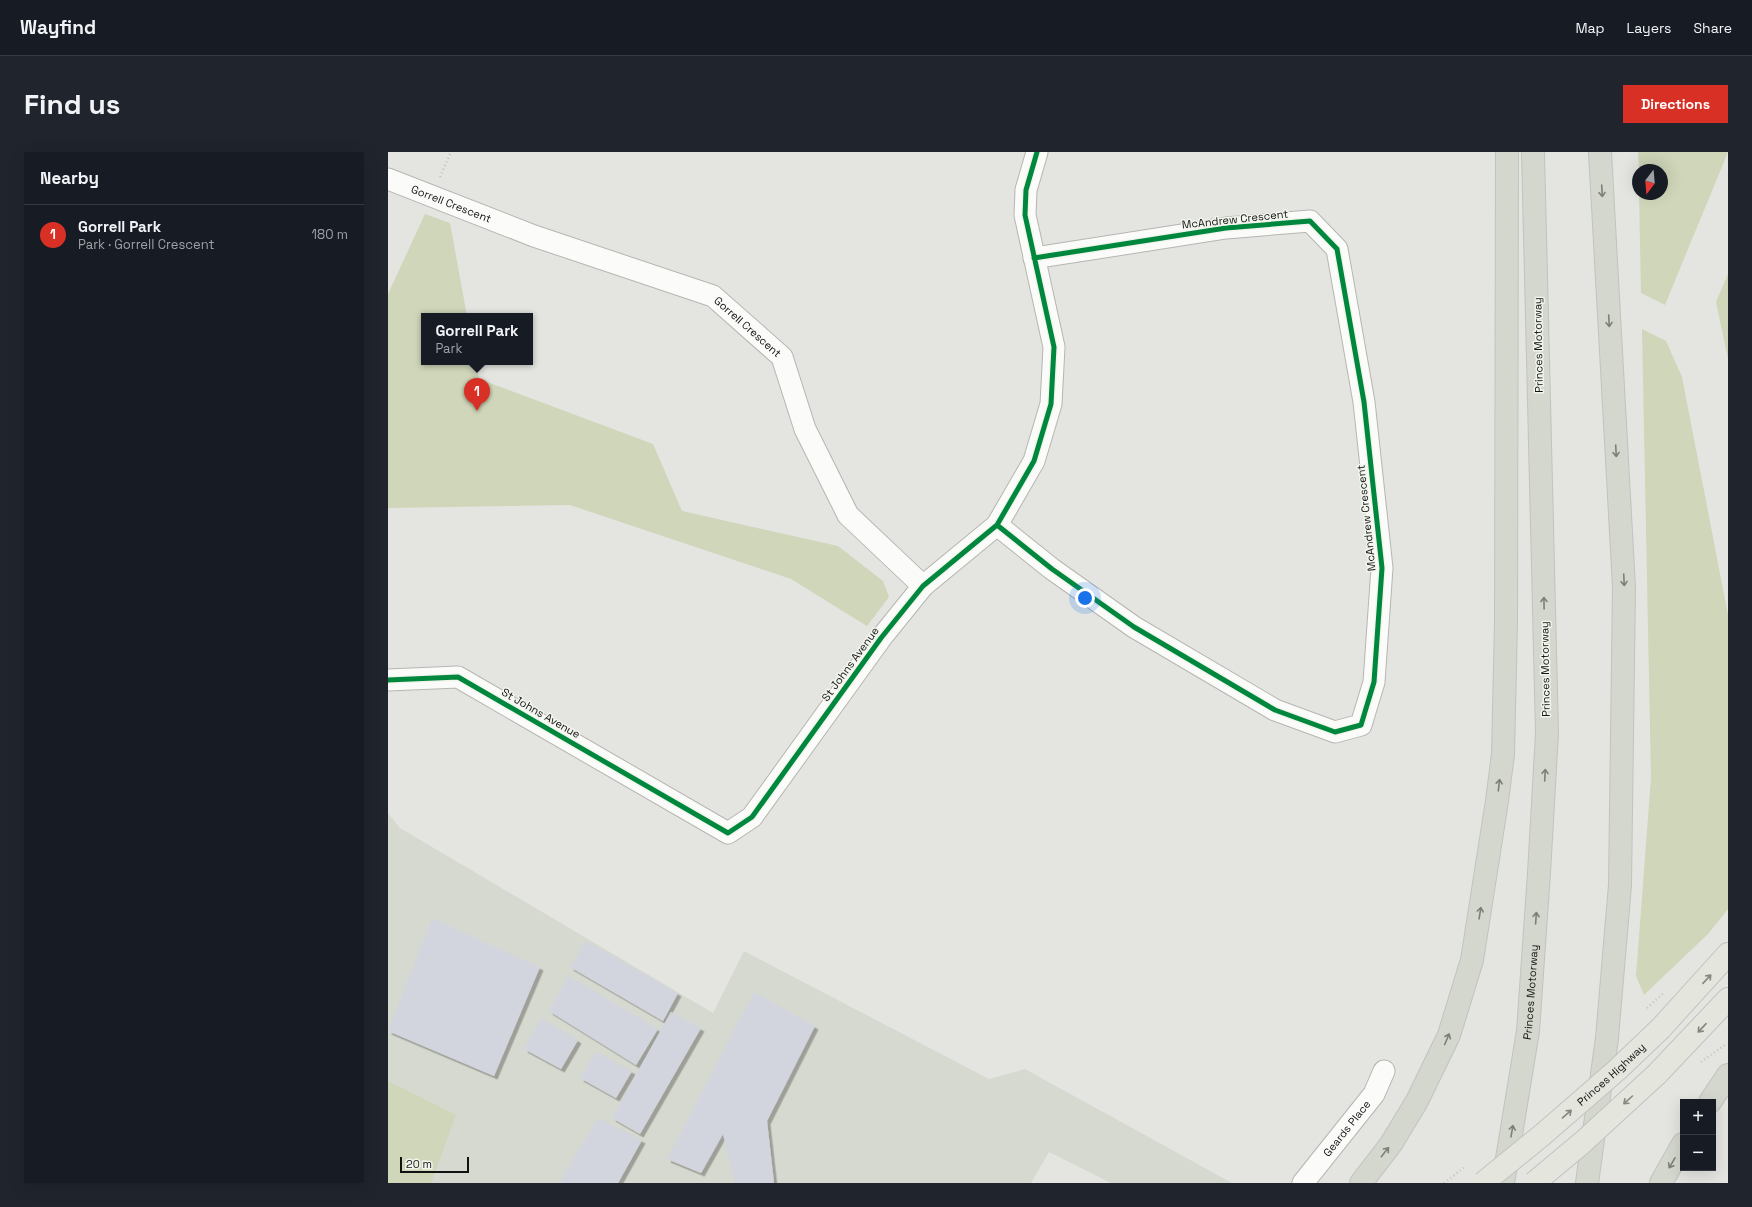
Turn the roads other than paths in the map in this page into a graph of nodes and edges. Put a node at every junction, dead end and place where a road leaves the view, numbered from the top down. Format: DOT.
graph roads {
  1 [pos="1037,152"];
  2 [pos="1507,152"];
  3 [pos="1533,152"];
  4 [pos="1600,152"];
  5 [pos="388,179"];
  6 [pos="1034,258"];
  7 [pos="997,525"];
  8 [pos="923,586"];
  9 [pos="388,680"];
  10 [pos="1728,954"];
  11 [pos="1728,998"];
  12 [pos="1384,1071"];
  13 [pos="1728,1075"];
  14 [pos="1712,1099"];
  15 [pos="1680,1149"];
  16 [pos="1303,1183"];
  17 [pos="1361,1183"];
  18 [pos="1483,1183"];
  19 [pos="1503,1183"];
  20 [pos="1534,1183"];
  21 [pos="1587,1183"];
  22 [pos="1661,1183"];
  1 -- 6 [label="street, St Johns Avenue"];
  17 -- 2 [label="highway, one-way"];
  19 -- 3 [label="highway, Princes Motorway, one-way"];
  4 -- 21 [label="highway, one-way"];
  5 -- 8 [label="street, Gorrell Crescent"];
  6 -- 7 [label="street, St Johns Avenue"];
  6 -- 7 [label="street, McAndrew Crescent"];
  7 -- 8 [label="street, St Johns Avenue"];
  8 -- 9 [label="street, St Johns Avenue"];
  18 -- 10 [label="main road, Princes Highway, one-way, bridge"];
  11 -- 20 [label="main road, one-way, bridge"];
  12 -- 16 [label="street, Geards Place"];
  13 -- 14 [label="highway"];
  15 -- 22 [label="highway, one-way"];
}
